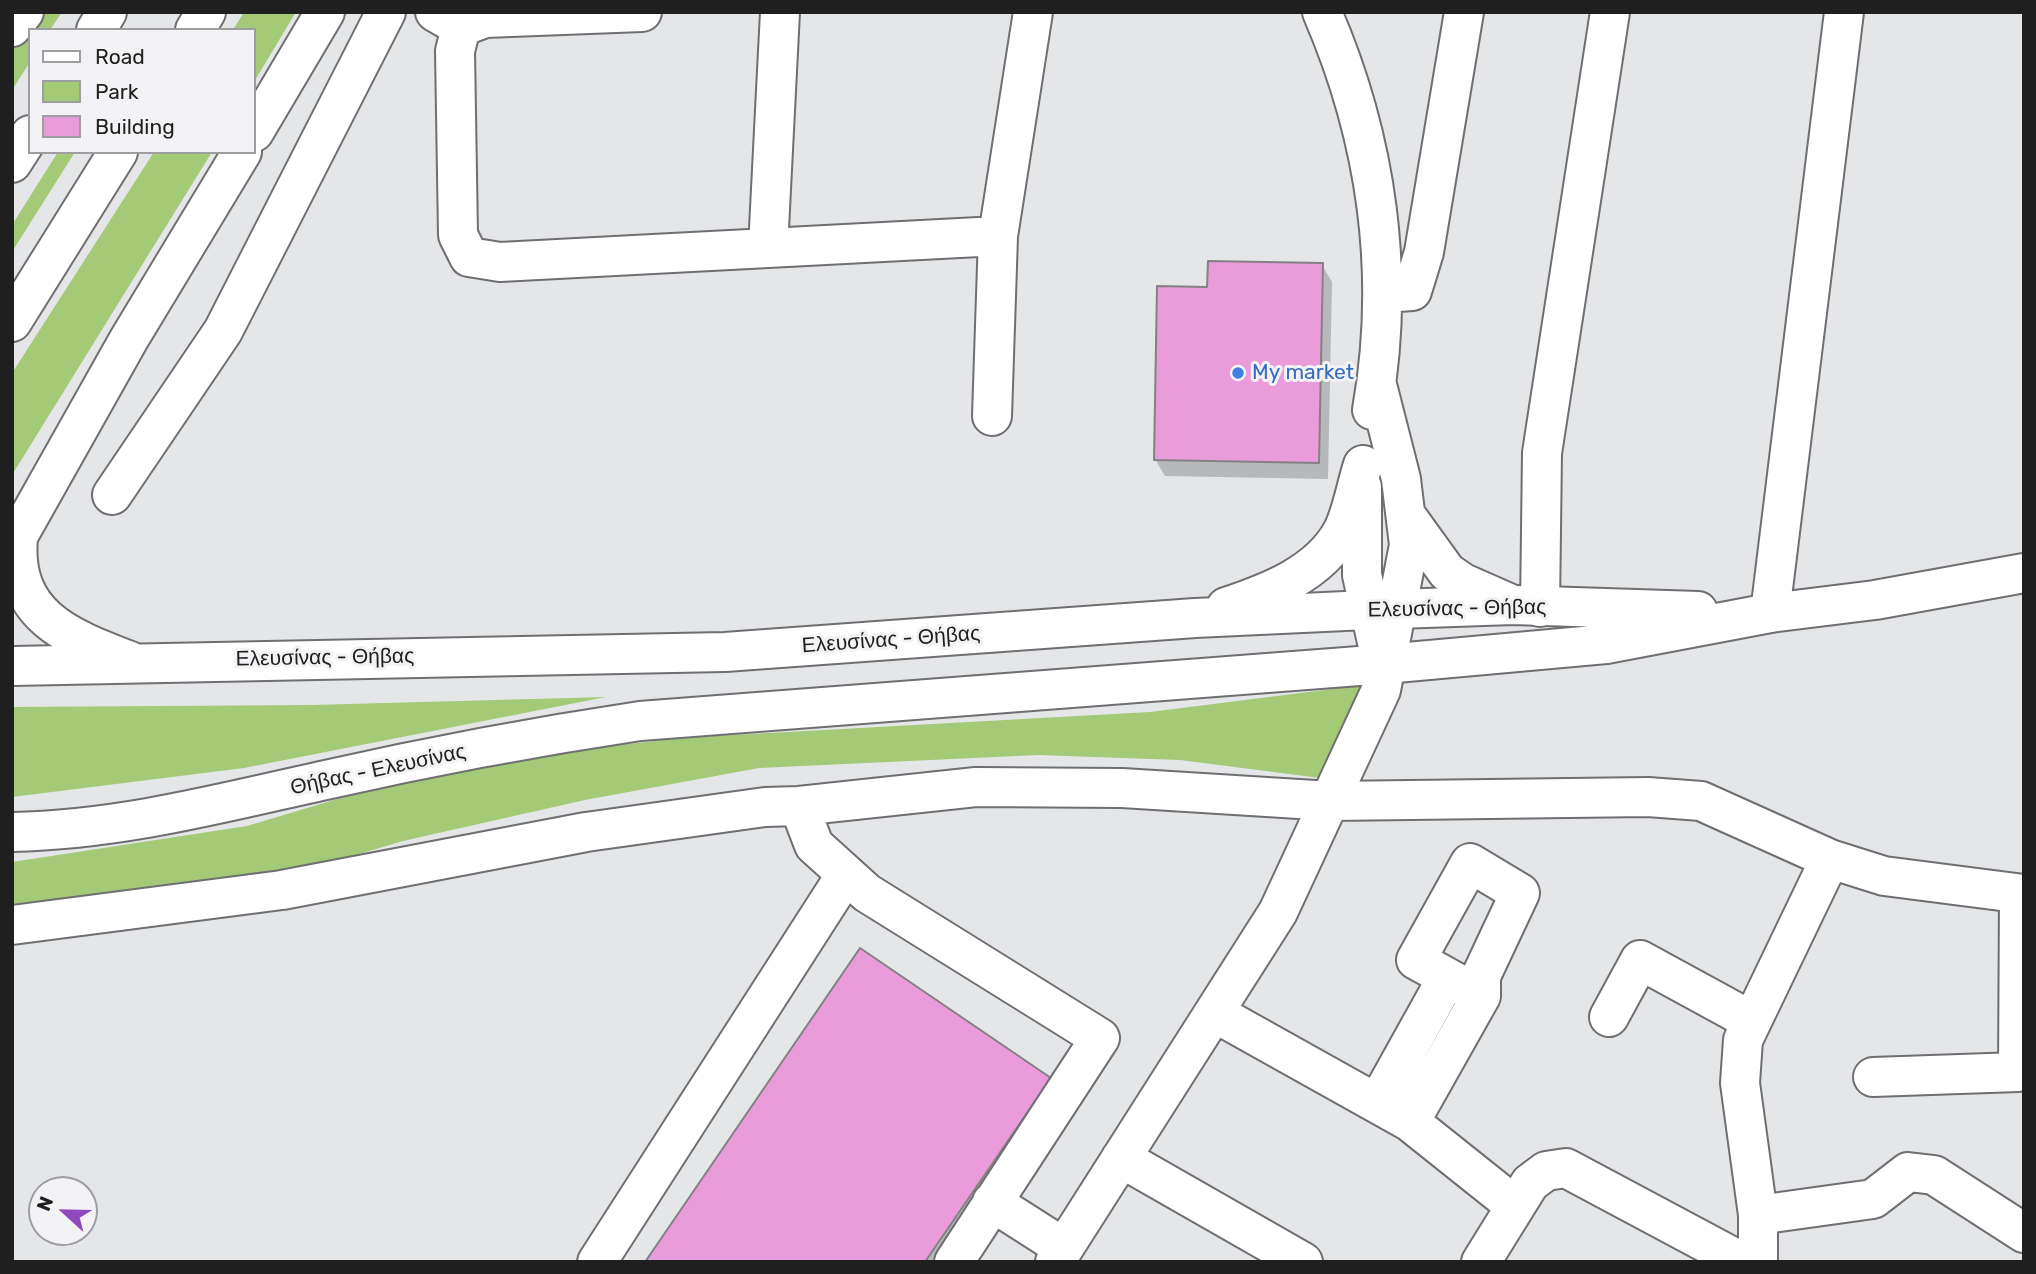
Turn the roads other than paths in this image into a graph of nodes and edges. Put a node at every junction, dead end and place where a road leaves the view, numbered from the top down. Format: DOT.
graph roads {
  1 [pos="24,12"];
  2 [pos="107,12"];
  3 [pos="206,12"];
  4 [pos="325,12"];
  5 [pos="386,12"];
  6 [pos="642,12"];
  7 [pos="780,12"];
  8 [pos="1033,12"];
  9 [pos="1322,12"];
  10 [pos="1464,12"];
  11 [pos="1610,12"];
  12 [pos="1844,12"];
  13 [pos="448,20"];
  14 [pos="12,27"];
  15 [pos="97,28"];
  16 [pos="196,28"];
  17 [pos="256,129"];
  18 [pos="28,138"];
  19 [pos="117,154"];
  20 [pos="241,154"];
  21 [pos="12,163"];
  22 [pos="998,236"];
  23 [pos="768,248"];
  24 [pos="1384,293"];
  25 [pos="12,322"];
  26 [pos="1377,385"];
  27 [pos="992,416"];
  28 [pos="1363,465"];
  29 [pos="111,495"];
  30 [pos="1408,518"];
  31 [pos="15,542"];
  32 [pos="2024,573"];
  33 [pos="1979,582"];
  34 [pos="2024,592"];
  35 [pos="1527,606"];
  36 [pos="1383,609"];
  37 [pos="1770,613"];
  38 [pos="1195,618"];
  39 [pos="130,661"];
  40 [pos="1385,664"];
  41 [pos="12,666"];
  42 [pos="745,711"];
  43 [pos="1331,801"];
  44 [pos="799,806"];
  45 [pos="12,832"];
  46 [pos="1830,859"];
  47 [pos="845,876"];
  48 [pos="2021,894"];
  49 [pos="12,925"];
  50 [pos="1447,978"];
  51 [pos="1481,996"];
  52 [pos="1215,1013"];
  53 [pos="1609,1017"];
  54 [pos="1750,1020"];
  55 [pos="1873,1077"];
  56 [pos="1378,1102"];
  57 [pos="1410,1122"];
  58 [pos="1121,1158"];
  59 [pos="992,1202"];
  60 [pos="1514,1205"];
  61 [pos="1758,1215"];
  62 [pos="2024,1233"];
  63 [pos="1059,1255"];
  64 [pos="597,1262"];
  65 [pos="954,1262"];
  66 [pos="1303,1262"];
  67 [pos="1481,1262"];
  68 [pos="1742,1262"];
  69 [pos="1758,1262"];
  1 -- 14 [label="main road"];
  2 -- 15 [label="main road"];
  3 -- 16 [label="main road"];
  4 -- 17 [label="main road"];
  5 -- 29 [label="main road"];
  6 -- 13 [label="main road"];
  7 -- 23 [label="main road"];
  8 -- 22 [label="main road"];
  9 -- 24 [label="main road"];
  10 -- 24 [label="main road"];
  11 -- 35 [label="main road"];
  12 -- 37 [label="main road"];
  13 -- 23 [label="main road"];
  18 -- 21 [label="main road"];
  19 -- 25 [label="main road"];
  20 -- 31 [label="main road"];
  22 -- 23 [label="main road"];
  22 -- 27 [label="main road"];
  24 -- 26 [label="main road"];
  26 -- 28 [label="main road"];
  26 -- 30 [label="main road"];
  28 -- 36 [label="main road"];
  28 -- 38 [label="main road"];
  30 -- 35 [label="main road"];
  30 -- 36 [label="main road"];
  31 -- 39 [label="main road"];
  32 -- 33 [label="main road, Ελευσίνας - Θήβας"];
  33 -- 34 [label="main road"];
  33 -- 37 [label="main road, Ελευσίνας - Θήβας"];
  35 -- 36 [label="main road, Ελευσίνας - Θήβας"];
  35 -- 37 [label="main road, Ελευσίνας - Θήβας"];
  36 -- 38 [label="main road, Ελευσίνας - Θήβας"];
  36 -- 40 [label="main road"];
  37 -- 40 [label="main road, Ελευσίνας - Θήβας"];
  38 -- 39 [label="main road, Ελευσίνας - Θήβας"];
  39 -- 41 [label="main road, Ελευσίνας - Θήβας"];
  40 -- 42 [label="main road, Ελευσίνας - Θήβας"];
  40 -- 43 [label="main road"];
  42 -- 45 [label="main road, Θήβας - Ελευσίνας"];
  43 -- 44 [label="main road"];
  43 -- 46 [label="main road"];
  43 -- 52 [label="main road"];
  44 -- 47 [label="main road"];
  44 -- 49 [label="main road"];
  46 -- 48 [label="main road"];
  46 -- 54 [label="main road"];
  47 -- 59 [label="main road"];
  47 -- 64 [label="main road"];
  48 -- 55 [label="main road"];
  50 -- 51 [label="main road"];
  50 -- 51 [label="main road"];
  50 -- 56 [label="main road"];
  51 -- 57 [label="main road"];
  52 -- 56 [label="main road"];
  52 -- 58 [label="main road"];
  53 -- 54 [label="main road"];
  54 -- 61 [label="main road"];
  56 -- 57 [label="main road"];
  57 -- 60 [label="main road"];
  58 -- 63 [label="main road"];
  58 -- 66 [label="main road"];
  59 -- 63 [label="main road"];
  59 -- 65 [label="main road"];
  60 -- 67 [label="main road"];
  60 -- 68 [label="main road"];
  61 -- 62 [label="main road"];
  61 -- 69 [label="main road"];
}
